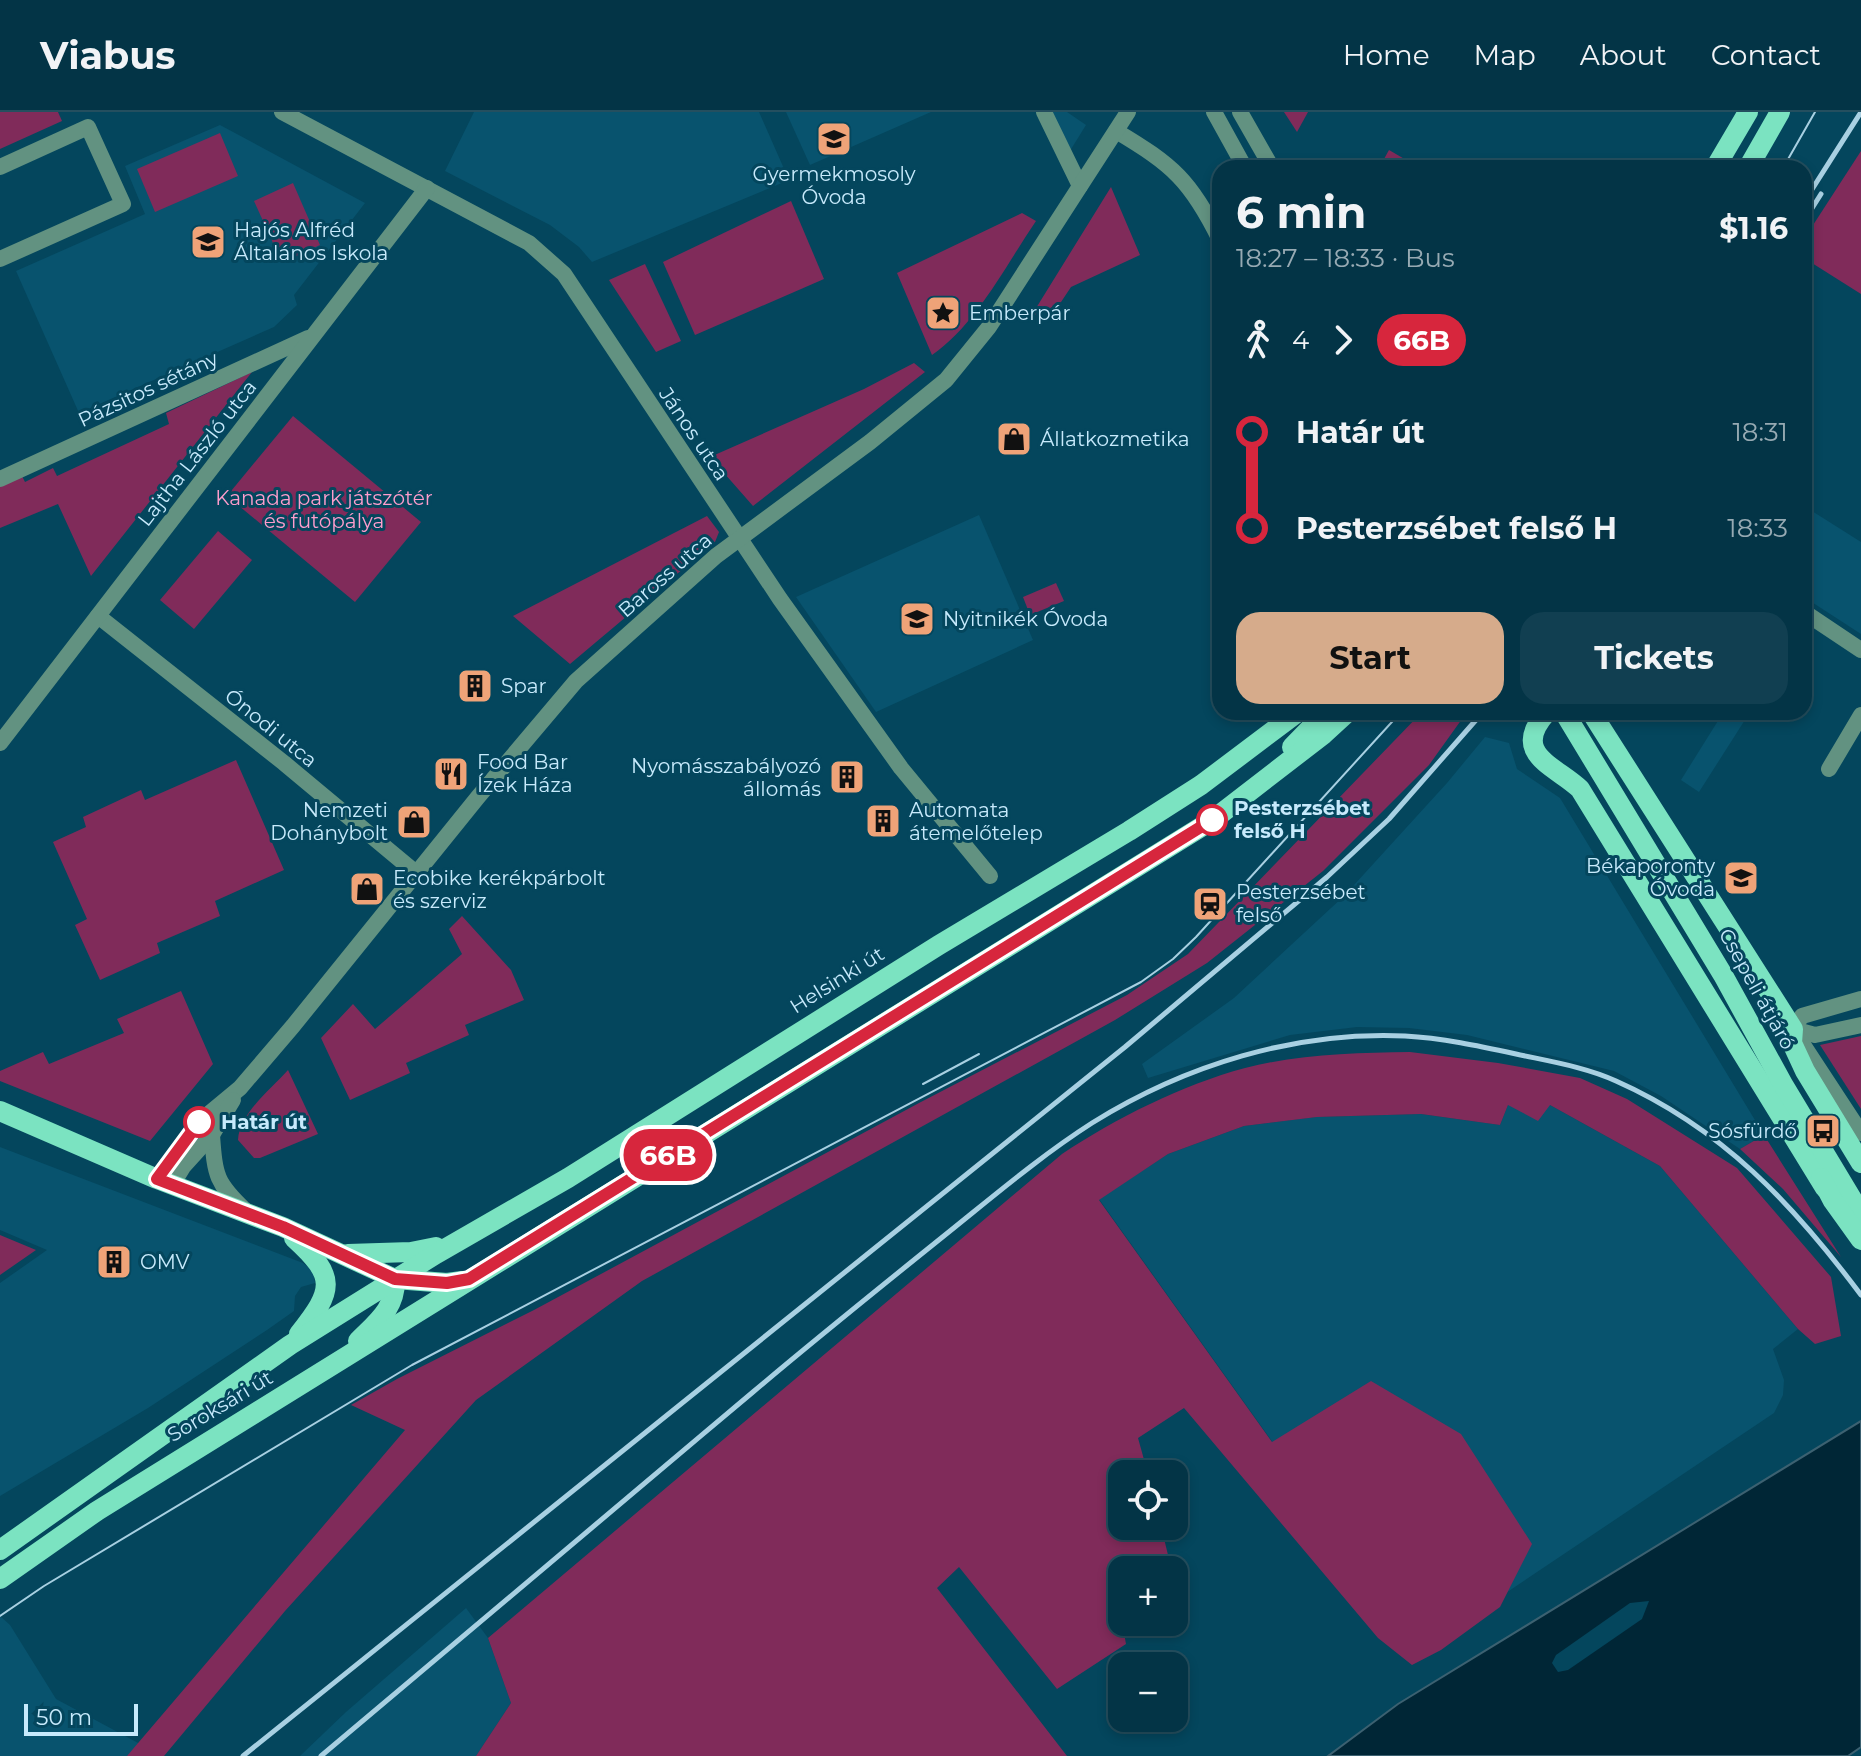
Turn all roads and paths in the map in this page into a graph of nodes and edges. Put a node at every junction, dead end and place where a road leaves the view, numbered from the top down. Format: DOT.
graph roads {
  1 [pos="282,112"];
  2 [pos="1044,112"];
  3 [pos="1128,112"];
  4 [pos="1214,112"];
  5 [pos="1240,112"];
  6 [pos="1748,112"];
  7 [pos="1780,112"];
  8 [pos="85,120"];
  9 [pos="1116,131"];
  10 [pos="1241,160"];
  11 [pos="1267,160"];
  12 [pos="1720,160"];
  13 [pos="1753,160"];
  14 [pos="0,167"];
  15 [pos="1080,186"];
  16 [pos="427,188"];
  17 [pos="1212,224"];
  18 [pos="0,259"];
  19 [pos="313,336"];
  20 [pos="0,479"];
  21 [pos="739,538"];
  22 [pos="98,616"];
  23 [pos="1812,617"];
  24 [pos="1861,650"];
  25 [pos="1861,715"];
  26 [pos="1287,720"];
  27 [pos="1319,720"];
  28 [pos="1338,720"];
  29 [pos="1540,720"];
  30 [pos="1569,720"];
  31 [pos="1596,720"];
  32 [pos="0,743"];
  33 [pos="1829,769"];
  34 [pos="1255,789"];
  35 [pos="416,873"];
  36 [pos="990,876"];
  37 [pos="1861,999"];
  38 [pos="1833,1006"];
  39 [pos="1861,1025"];
  40 [pos="1793,1029"];
  41 [pos="1839,1029"];
  42 [pos="1784,1086"];
  43 [pos="240,1088"];
  44 [pos="0,1111"];
  45 [pos="1861,1133"];
  46 [pos="212,1135"];
  47 [pos="1861,1163"];
  48 [pos="164,1182"];
  49 [pos="1825,1188"];
  50 [pos="1861,1214"];
  51 [pos="250,1215"];
  52 [pos="283,1227"];
  53 [pos="464,1238"];
  54 [pos="1861,1240"];
  55 [pos="344,1254"];
  56 [pos="395,1279"];
  57 [pos="469,1279"];
  58 [pos="290,1345"];
  59 [pos="332,1367"];
  60 [pos="0,1550"];
  61 [pos="0,1579"];
  1 -- 16 [label="street, János utca"];
  2 -- 15 [label="street"];
  3 -- 9 [label="street, Baross utca"];
  4 -- 10 [label="street"];
  5 -- 11 [label="street"];
  6 -- 12 [label="main road"];
  7 -- 13 [label="main road"];
  8 -- 14 [label="street"];
  8 -- 18 [label="street"];
  9 -- 15 [label="street, Baross utca"];
  9 -- 17 [label="street"];
  15 -- 21 [label="street, Baross utca"];
  16 -- 19 [label="street, Lajtha László utca"];
  16 -- 21 [label="street, János utca"];
  19 -- 20 [label="street, Pázsitos sétány"];
  19 -- 22 [label="street, Lajtha László utca"];
  21 -- 35 [label="street, Baross utca"];
  21 -- 36 [label="street, János utca"];
  22 -- 32 [label="street, Lajtha László utca"];
  22 -- 35 [label="street, Ónodi utca"];
  23 -- 24 [label="street"];
  25 -- 33 [label="street"];
  26 -- 53 [label="main road, Helsinki út"];
  27 -- 34 [label="main road"];
  28 -- 34 [label="main road"];
  29 -- 49 [label="main road"];
  30 -- 42 [label="main road, Csepeli átjáró"];
  31 -- 40 [label="main road"];
  34 -- 57 [label="main road"];
  35 -- 43 [label="street, Baross utca"];
  37 -- 38 [label="street"];
  38 -- 40 [label="street"];
  38 -- 41 [label="street"];
  39 -- 41 [label="street"];
  40 -- 41 [label="street"];
  40 -- 45 [label="street"];
  40 -- 47 [label="main road"];
  42 -- 49 [label="main road, Csepeli átjáró"];
  42 -- 50 [label="main road, Csepeli átjáró"];
  43 -- 46 [label="street, Baross utca"];
  43 -- 48 [label="street, Baross utca"];
  44 -- 48 [label="main road"];
  46 -- 48 [label="street, Baross utca"];
  46 -- 51 [label="street"];
  48 -- 51 [label="main road"];
  49 -- 54 [label="main road, Csepeli átjáró"];
  51 -- 52 [label="main road"];
  52 -- 55 [label="main road"];
  52 -- 58 [label="main road"];
  53 -- 55 [label="main road"];
  53 -- 56 [label="main road, Helsinki út"];
  55 -- 56 [label="main road"];
  56 -- 57 [label="main road"];
  56 -- 58 [label="main road, Soroksári út"];
  56 -- 59 [label="main road"];
  57 -- 59 [label="main road, Soroksári út"];
  58 -- 60 [label="main road, Soroksári út"];
  59 -- 61 [label="main road, Soroksári út"];
}
